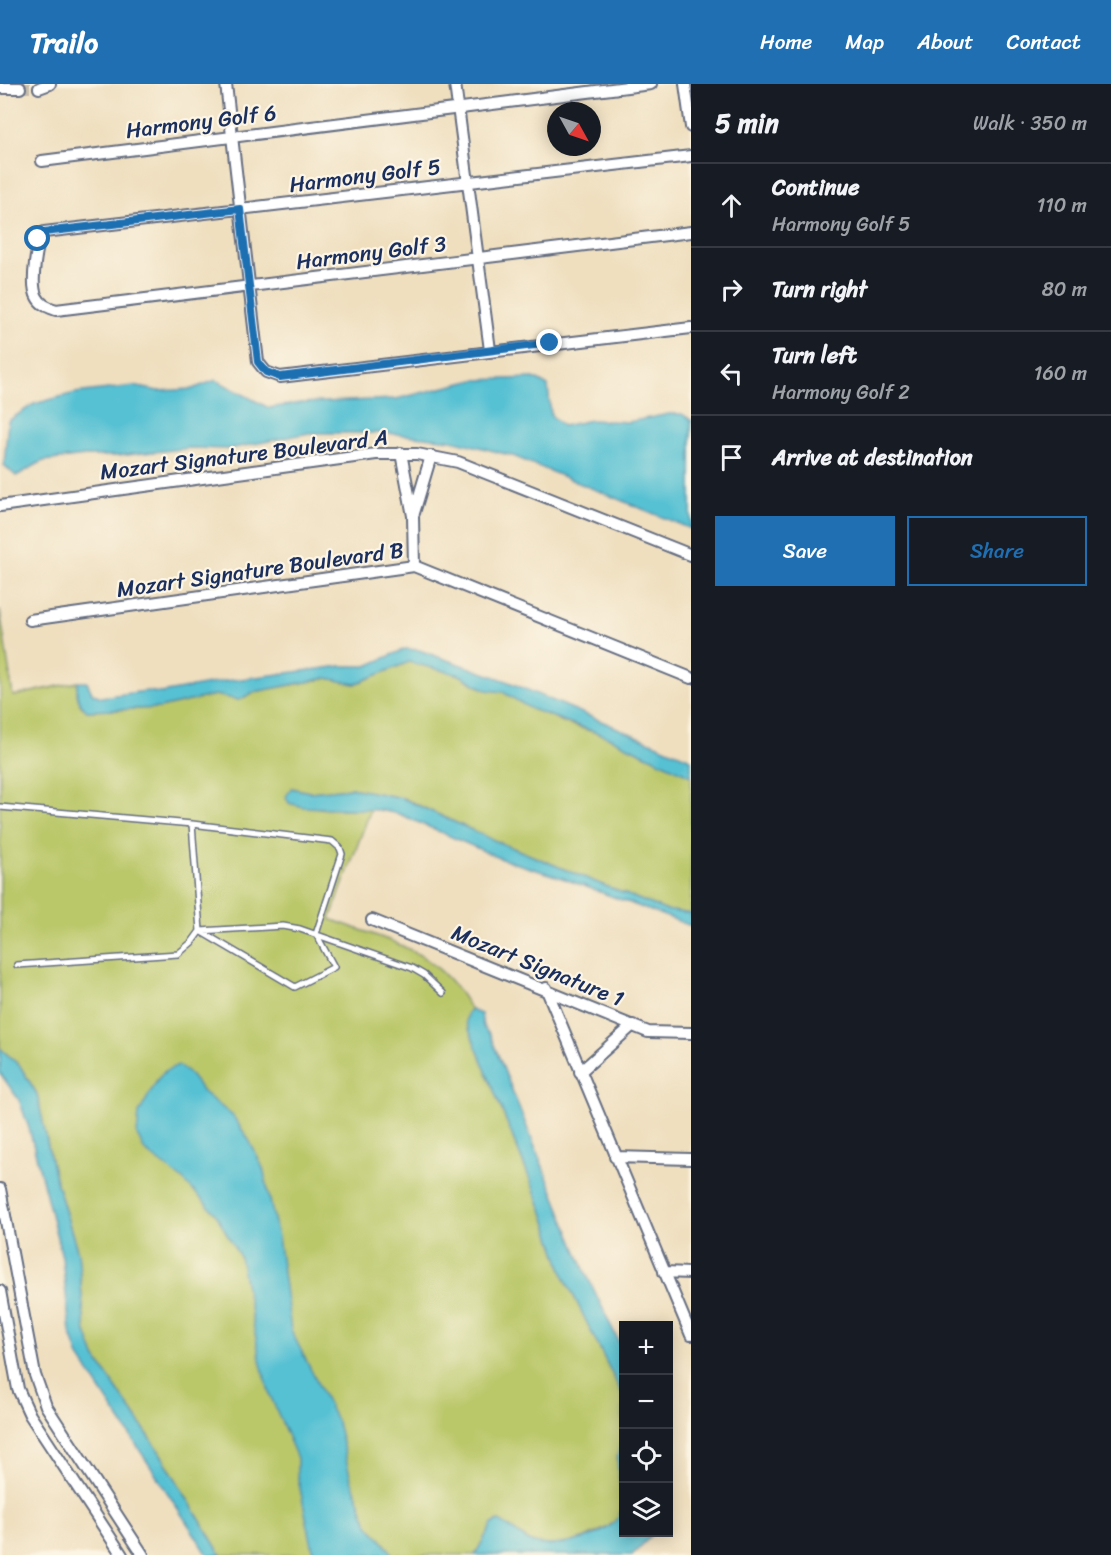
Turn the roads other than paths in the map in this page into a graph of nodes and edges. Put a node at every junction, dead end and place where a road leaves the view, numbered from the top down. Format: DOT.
graph roads {
  1 [pos="226,84"];
  2 [pos="455,84"];
  3 [pos="651,84"];
  4 [pos="686,84"];
  5 [pos="0,88"];
  6 [pos="20,88"];
  7 [pos="458,108"];
  8 [pos="691,128"];
  9 [pos="232,137"];
  10 [pos="691,156"];
  11 [pos="42,161"];
  12 [pos="468,182"];
  13 [pos="240,209"];
  14 [pos="691,232"];
  15 [pos="478,258"];
  16 [pos="249,286"];
  17 [pos="56,310"];
  18 [pos="691,328"];
  19 [pos="490,350"];
  20 [pos="400,453"];
  21 [pos="431,456"];
  22 [pos="0,506"];
  23 [pos="413,516"];
  24 [pos="691,555"];
  25 [pos="414,566"];
  26 [pos="30,620"];
  27 [pos="691,678"];
  28 [pos="0,807"];
  29 [pos="192,824"];
  30 [pos="372,920"];
  31 [pos="200,931"];
  32 [pos="316,934"];
  33 [pos="17,964"];
  34 [pos="546,988"];
  35 [pos="443,993"];
  36 [pos="633,1026"];
  37 [pos="691,1033"];
  38 [pos="580,1072"];
  39 [pos="615,1157"];
  40 [pos="691,1159"];
  41 [pos="0,1189"];
  42 [pos="664,1272"];
  43 [pos="691,1273"];
  44 [pos="0,1292"];
  45 [pos="691,1335"];
  46 [pos="122,1555"];
  47 [pos="143,1555"];
  1 -- 9 [label="street"];
  2 -- 7 [label="street"];
  3 -- 7 [label="street, Harmony Golf 6"];
  4 -- 8 [label="street"];
  5 -- 6 [label="street"];
  7 -- 9 [label="street, Harmony Golf 6"];
  7 -- 12 [label="street"];
  9 -- 11 [label="street, Harmony Golf 6"];
  9 -- 13 [label="street"];
  10 -- 12 [label="street, Harmony Golf 5"];
  12 -- 13 [label="street, Harmony Golf 5"];
  12 -- 15 [label="street"];
  13 -- 16 [label="street"];
  13 -- 17 [label="street, Harmony Golf 5"];
  14 -- 15 [label="street, Harmony Golf 3"];
  15 -- 16 [label="street, Harmony Golf 3"];
  15 -- 19 [label="street"];
  16 -- 17 [label="street, Harmony Golf 3"];
  16 -- 19 [label="street"];
  18 -- 19 [label="street"];
  20 -- 21 [label="street, Mozart Signature Boulevard A"];
  20 -- 22 [label="street, Mozart Signature Boulevard A"];
  20 -- 23 [label="street"];
  21 -- 23 [label="street"];
  21 -- 24 [label="street, Mozart Signature Boulevard A"];
  23 -- 25 [label="street"];
  25 -- 26 [label="street, Mozart Signature Boulevard B"];
  25 -- 27 [label="street, Mozart Signature Boulevard B"];
  28 -- 29 [label="lane"];
  29 -- 31 [label="lane"];
  29 -- 32 [label="lane"];
  30 -- 34 [label="street, Mozart Signature 1"];
  31 -- 32 [label="lane"];
  31 -- 32 [label="lane"];
  31 -- 33 [label="lane"];
  32 -- 35 [label="lane"];
  34 -- 36 [label="street, Mozart Signature 1"];
  34 -- 38 [label="street"];
  36 -- 37 [label="street, Mozart Signature 1"];
  36 -- 38 [label="street"];
  38 -- 39 [label="street"];
  39 -- 40 [label="street"];
  39 -- 42 [label="street"];
  41 -- 47 [label="street"];
  42 -- 43 [label="street"];
  42 -- 45 [label="street"];
  44 -- 46 [label="street"];
}
